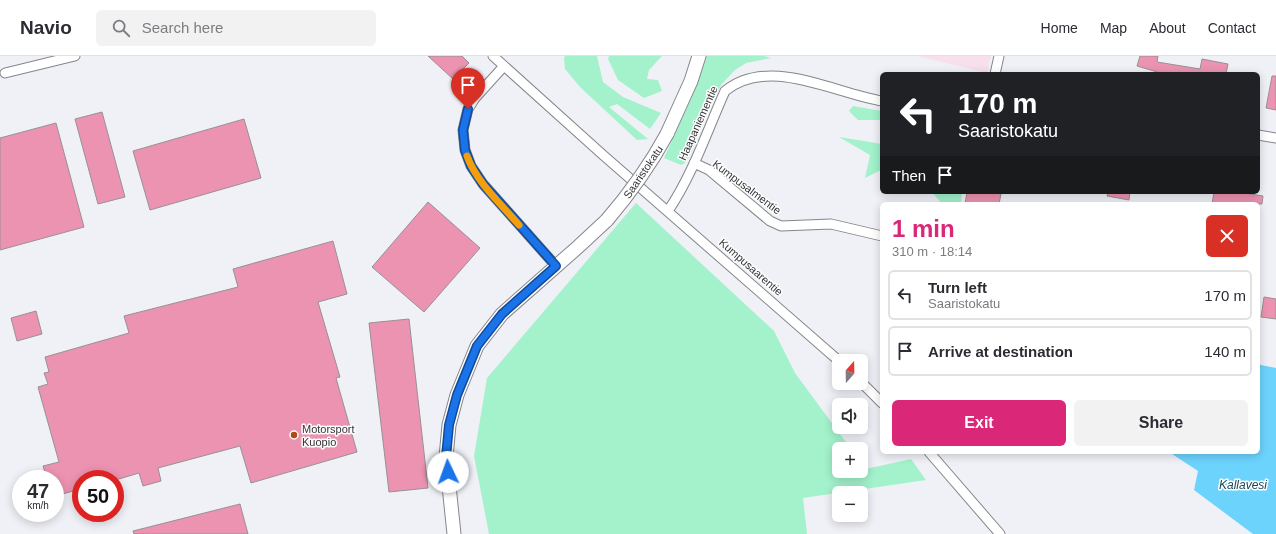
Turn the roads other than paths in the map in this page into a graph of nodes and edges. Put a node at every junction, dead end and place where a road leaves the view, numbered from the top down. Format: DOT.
graph roads {
  1 [pos="75,56"];
  2 [pos="493,56"];
  3 [pos="699,56"];
  4 [pos="999,56"];
  5 [pos="63,57"];
  6 [pos="504,66"];
  7 [pos="750,69"];
  8 [pos="796,70"];
  9 [pos="995,72"];
  10 [pos="5,74"];
  11 [pos="880,101"];
  12 [pos="1260,135"];
  13 [pos="1276,138"];
  14 [pos="694,163"];
  15 [pos="668,211"];
  16 [pos="880,236"];
  17 [pos="556,266"];
  18 [pos="832,355"];
  19 [pos="868,389"];
  20 [pos="880,401"];
  21 [pos="931,454"];
  22 [pos="454,534"];
  23 [pos="1000,534"];
  1 -- 5 [label="street"];
  2 -- 6 [label="street"];
  3 -- 17 [label="main road, Saaristokatu, bridge"];
  4 -- 9 [label="street"];
  5 -- 10 [label="street"];
  6 -- 15 [label="street, Kumpusaarentie"];
  6 -- 17 [label="street"];
  7 -- 14 [label="street, Haapaniementie"];
  8 -- 11 [label="street"];
  12 -- 13 [label="street"];
  14 -- 15 [label="street, Haapaniementie"];
  14 -- 16 [label="street, Kumpusalmentie"];
  15 -- 18 [label="street, Kumpusaarentie"];
  17 -- 22 [label="main road, Saaristokatu"];
  19 -- 20 [label="street"];
  21 -- 23 [label="street"];
}
